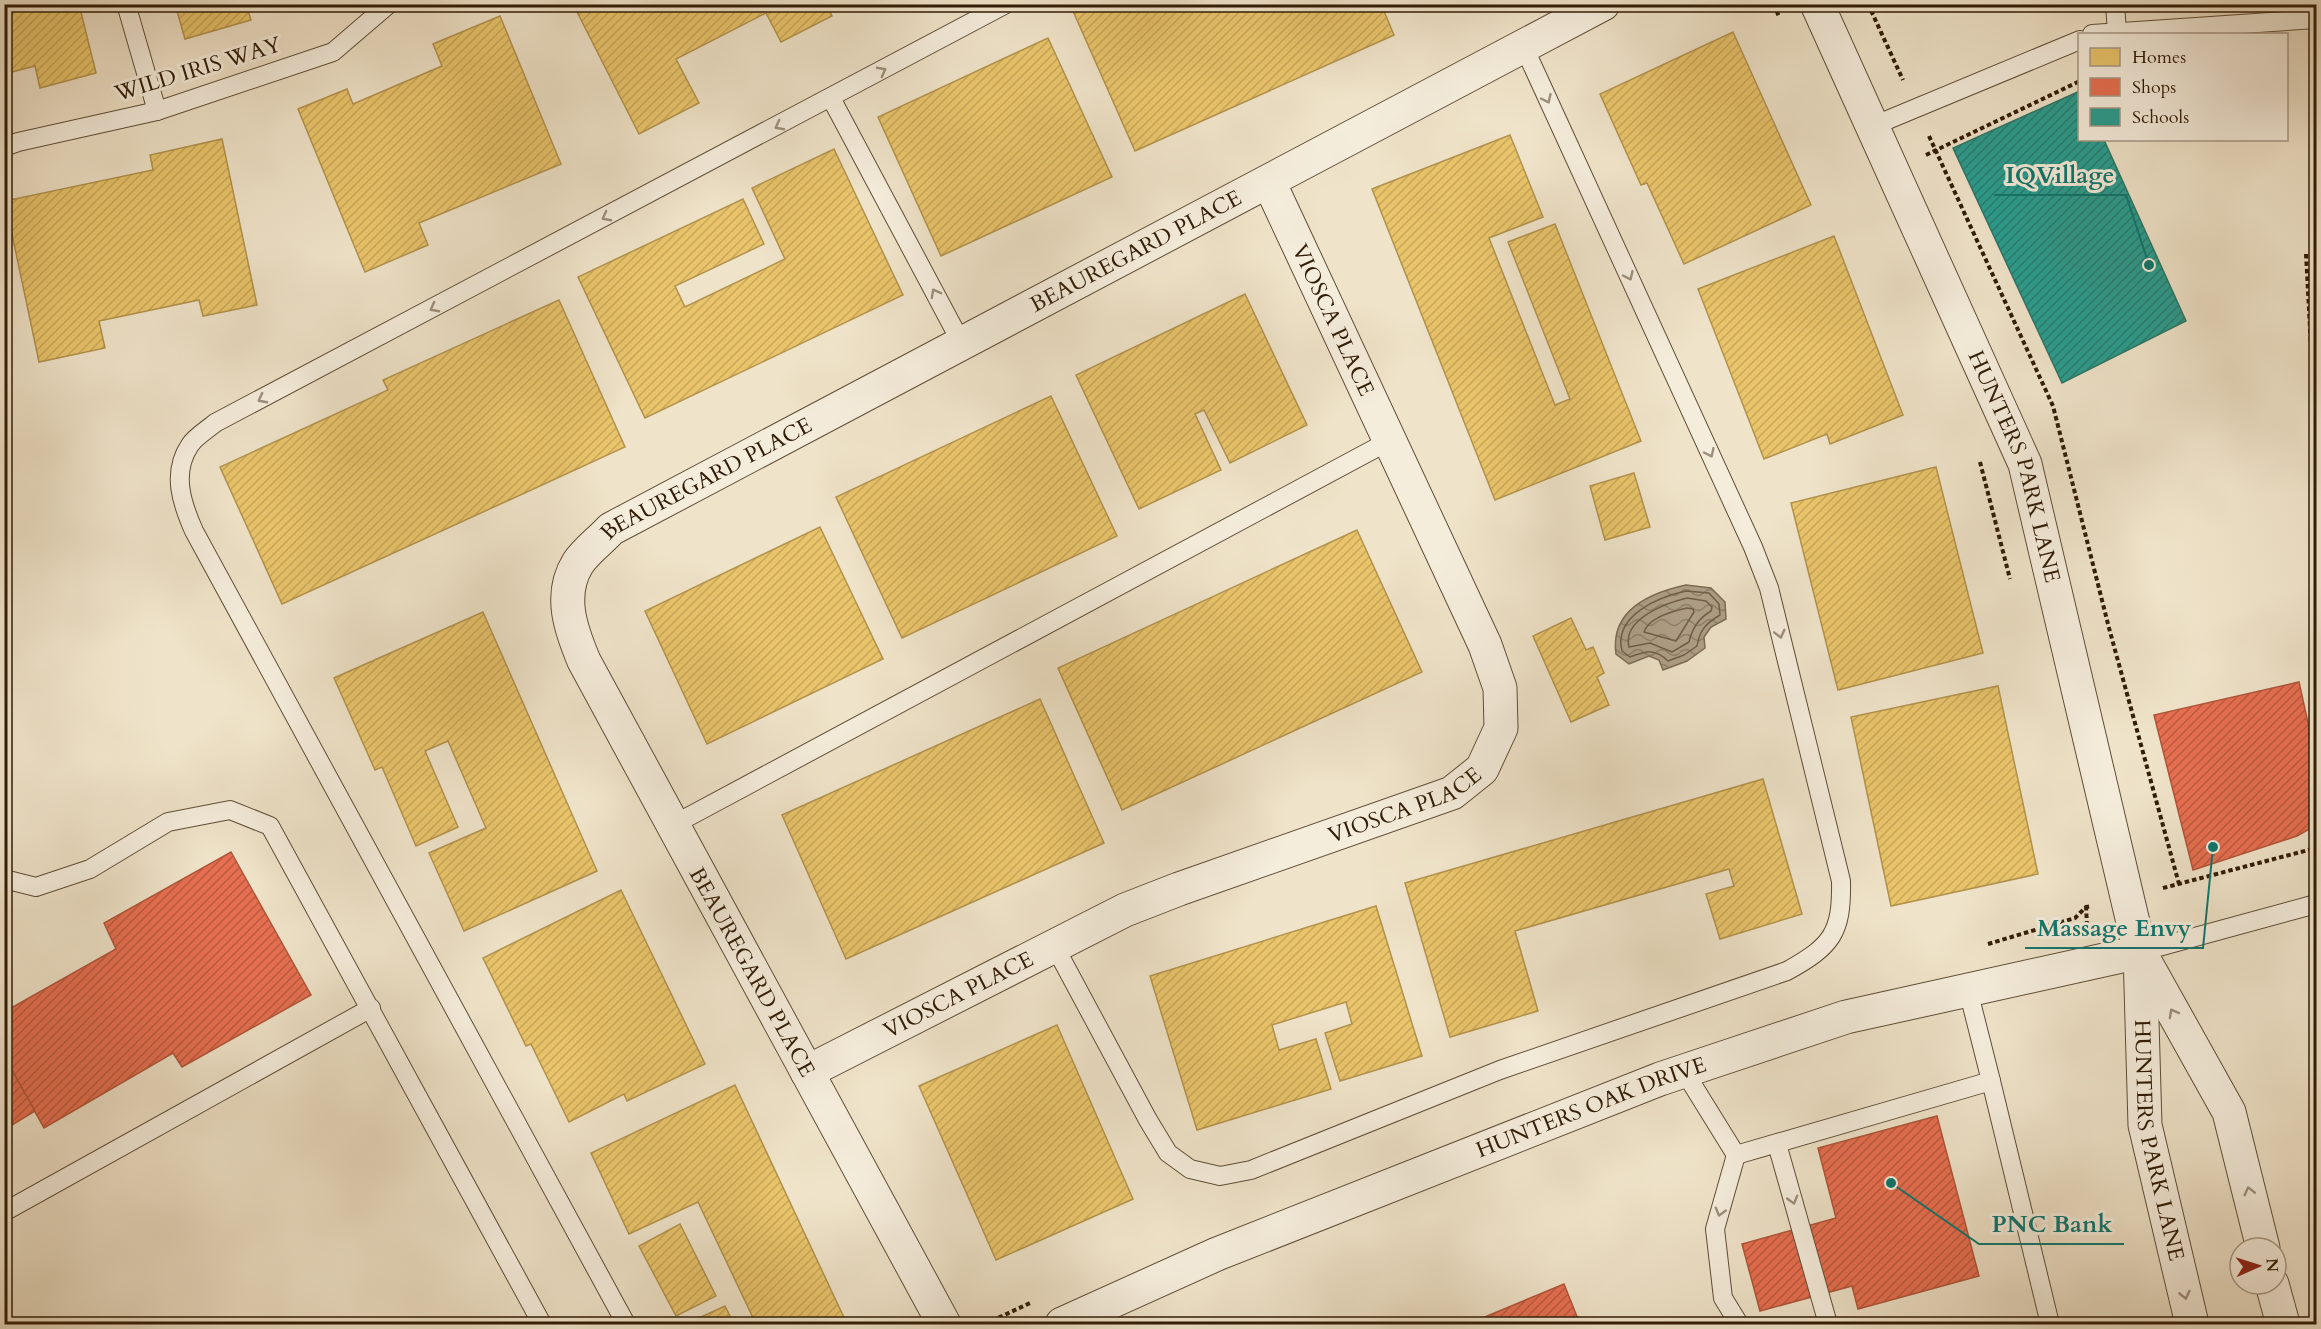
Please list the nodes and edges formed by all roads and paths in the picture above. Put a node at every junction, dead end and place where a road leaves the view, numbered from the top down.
1 (126, 4) edge
2 (389, 4) edge
3 (1006, 4) edge
4 (1603, 4) edge
5 (1774, 4) edge
6 (1817, 4) edge
7 (2115, 4) edge
8 (2316, 19) edge
9 (1783, 26) dead end
10 (2117, 32) junction
11 (2104, 33) edge
12 (2078, 40) edge
13 (1523, 45) junction
14 (2078, 81) edge
15 (831, 98) junction
16 (157, 111) junction
17 (1873, 126) junction
18 (4, 147) edge
19 (1893, 170) junction
20 (1269, 182) junction
21 (2306, 254) dead end
22 (2307, 276) junction
23 (2316, 276) edge
24 (962, 344) junction
25 (2316, 439) edge
26 (1389, 441) junction
27 (1978, 453) dead end
28 (2013, 590) dead end
29 (673, 825) junction
30 (2316, 848) edge
31 (4, 879) edge
32 (2127, 897) junction
33 (2088, 898) dead end
34 (2316, 904) edge
35 (2086, 908) junction
36 (1055, 947) junction
37 (2140, 952) junction
38 (2088, 964) junction
39 (1968, 990) junction
40 (371, 1008) junction
41 (1683, 1071) junction
42 (807, 1072) junction
43 (1991, 1081) junction
44 (1777, 1144) junction
45 (1736, 1155) junction
46 (4, 1212) edge
47 (2260, 1236) edge
48 (2275, 1296) edge
49 (542, 1324) edge
50 (626, 1324) edge
51 (944, 1324) edge
52 (1062, 1324) edge
53 (1739, 1324) edge
54 (1828, 1324) edge
55 (2050, 1324) edge
56 (2192, 1324) edge
57 (2283, 1324) edge

1 - 16 lane
2 - 16 lane, WILD IRIS WAY
15 -> 3 lane
4 - 13 street, BEAUREGARD PLACE
5 - 9 path
6 - 17 street, HUNTERS PARK LANE
7 - 10 lane
8 - 10 lane
10 - 11 lane
12 - 17 lane
13 - 20 street, BEAUREGARD PLACE
13 -> 36 lane
14 - 19 path
24 -> 15 lane
15 -> 50 lane
16 - 18 lane, WILD IRIS WAY
17 - 19 street, HUNTERS PARK LANE
19 - 32 street, HUNTERS PARK LANE
20 - 24 street, BEAUREGARD PLACE
20 - 26 street, VIOSCA PLACE
21 - 22 path
22 - 23 path
22 - 25 path
24 - 29 street, BEAUREGARD PLACE
26 - 29 lane
26 - 36 street, VIOSCA PLACE
27 - 28 path
29 - 42 street, BEAUREGARD PLACE
30 - 32 path
31 - 40 lane
32 - 35 path
32 - 37 street, HUNTERS PARK LANE
33 - 35 path
34 - 37 lane
35 - 38 path
36 - 42 street, VIOSCA PLACE
37 - 38 street, HUNTERS OAK DRIVE
47 -> 37 street, HUNTERS PARK LANE
37 -> 56 street, HUNTERS PARK LANE
38 - 39 street, HUNTERS OAK DRIVE
39 - 41 street, HUNTERS OAK DRIVE
39 - 43 lane
40 - 46 lane
40 - 49 lane
41 - 45 lane
41 - 52 street, HUNTERS OAK DRIVE
42 - 51 street, BEAUREGARD PLACE
43 - 44 lane
43 - 55 lane
44 - 45 lane
44 -> 54 lane
45 -> 53 lane
48 - 57 street

